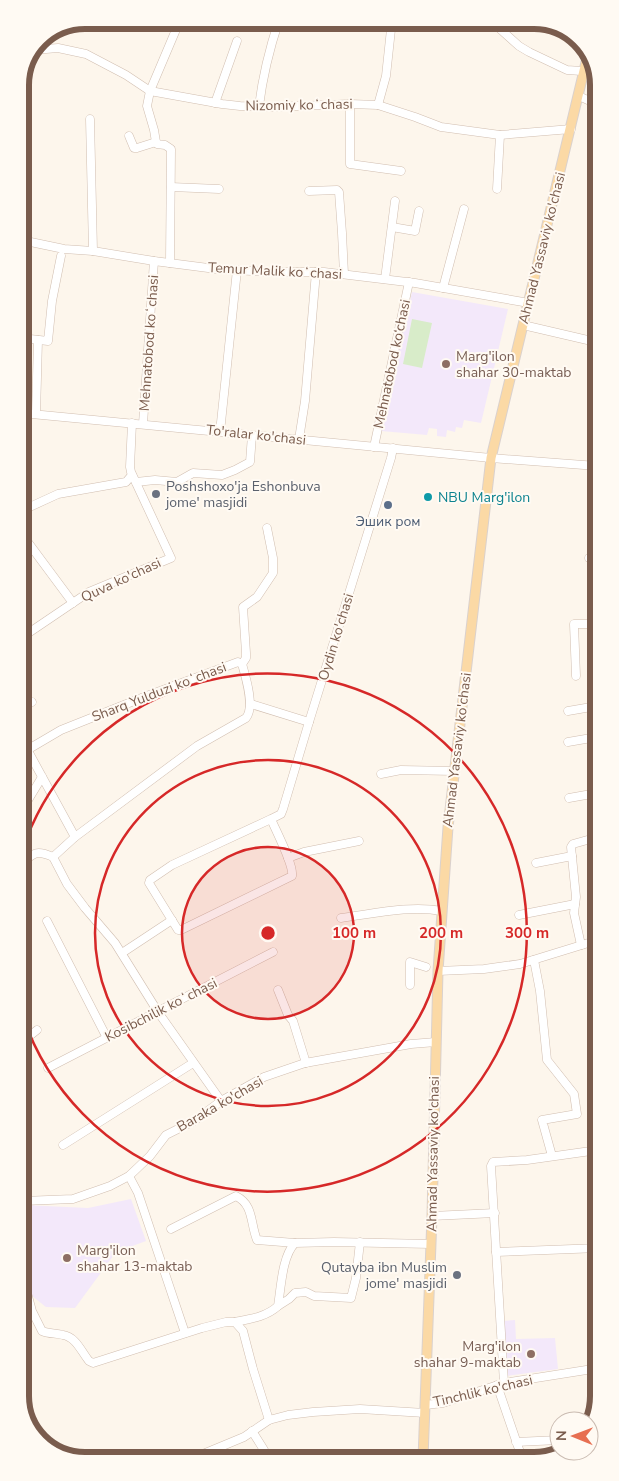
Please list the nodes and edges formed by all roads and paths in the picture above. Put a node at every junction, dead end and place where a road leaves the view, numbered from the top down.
1 (176, 29) edge
2 (276, 29) edge
3 (391, 29) edge
4 (500, 29) edge
5 (237, 41) dead end
6 (42, 49) edge
7 (586, 64) edge
8 (584, 72) junction
9 (588, 72) edge
10 (150, 91) junction
11 (579, 96) junction
12 (590, 101) edge
13 (215, 103) junction
14 (350, 104) junction
15 (378, 105) junction
16 (259, 106) junction
17 (90, 119) dead end
18 (571, 129) junction
19 (500, 135) junction
20 (129, 136) dead end
21 (156, 142) junction
22 (401, 171) dead end
23 (171, 187) junction
24 (497, 188) dead end
25 (219, 189) dead end
26 (309, 191) dead end
27 (395, 201) dead end
28 (464, 209) dead end
29 (420, 211) dead end
30 (392, 227) junction
31 (29, 242) edge
32 (93, 251) junction
33 (61, 256) dead end
34 (154, 261) junction
35 (170, 263) junction
36 (237, 270) junction
37 (316, 272) junction
38 (344, 274) junction
39 (386, 279) junction
40 (409, 282) junction
41 (443, 288) junction
42 (528, 303) junction
43 (523, 325) junction
44 (29, 339) edge
45 (38, 340) junction
46 (590, 341) edge
47 (29, 414) edge
48 (36, 414) junction
49 (132, 423) junction
50 (143, 424) junction
51 (220, 432) junction
52 (252, 435) junction
53 (299, 439) junction
54 (374, 447) junction
55 (393, 448) junction
56 (491, 458) junction
57 (590, 465) edge
58 (134, 478) junction
59 (29, 507) edge
60 (266, 528) dead end
61 (29, 544) edge
62 (73, 603) junction
63 (590, 624) edge
64 (29, 633) edge
65 (242, 664) junction
66 (576, 676) dead end
67 (32, 702) dead end
68 (29, 704) edge
69 (250, 704) junction
70 (590, 707) edge
71 (568, 711) dead end
72 (309, 722) junction
73 (590, 738) edge
74 (568, 742) dead end
75 (29, 749) edge
76 (29, 754) edge
77 (454, 771) junction
78 (380, 774) dead end
79 (42, 777) junction
80 (590, 794) edge
81 (29, 798) edge
82 (568, 798) dead end
83 (271, 819) junction
84 (76, 836) junction
85 (359, 840) dead end
86 (590, 840) edge
87 (572, 856) junction
88 (29, 857) edge
89 (53, 857) junction
90 (288, 858) junction
91 (536, 863) dead end
92 (575, 904) junction
93 (442, 910) junction
94 (519, 915) dead end
95 (341, 918) dead end
96 (172, 920) junction
97 (47, 921) dead end
98 (590, 942) edge
99 (581, 944) junction
100 (273, 952) dead end
101 (122, 953) junction
102 (534, 960) junction
103 (426, 967) dead end
104 (438, 970) junction
105 (410, 985) dead end
106 (278, 990) dead end
107 (158, 1012) junction
108 (36, 1030) dead end
109 (29, 1036) edge
110 (107, 1038) junction
111 (436, 1042) junction
112 (193, 1063) junction
113 (306, 1064) junction
114 (48, 1068) dead end
115 (221, 1101) junction
116 (63, 1145) dead end
117 (590, 1151) edge
118 (552, 1156) junction
119 (129, 1176) junction
120 (29, 1201) edge
121 (494, 1213) junction
122 (432, 1216) junction
123 (171, 1228) dead end
124 (360, 1242) junction
125 (295, 1243) junction
126 (432, 1244) junction
127 (590, 1248) edge
128 (496, 1252) junction
129 (29, 1300) edge
130 (278, 1306) junction
131 (29, 1311) edge
132 (32, 1311) junction
133 (235, 1322) junction
134 (185, 1333) junction
135 (590, 1369) edge
136 (500, 1384) junction
137 (425, 1409) junction
138 (269, 1420) junction
139 (252, 1431) junction
140 (549, 1440) edge
141 (516, 1442) junction
142 (208, 1452) edge
143 (265, 1452) edge
144 (423, 1452) edge
145 (520, 1452) edge

1 - 10 street
2 - 16 street
3 - 15 street
4 - 8 street
5 - 13 street
6 - 10 street, Nizomiy koʻchasi
7 - 8 main road, Ahmad Yassaviy ko'chasi
8 - 9 street
8 - 11 main road, Ahmad Yassaviy ko'chasi
10 - 13 street, Nizomiy koʻchasi
10 - 21 street
11 - 12 street
11 - 18 main road, Ahmad Yassaviy ko'chasi
13 - 16 street, Nizomiy koʻchasi
14 - 15 street, Nizomiy koʻchasi
14 - 16 street, Nizomiy koʻchasi
14 - 22 street
15 - 19 street, Nizomiy koʻchasi
17 - 32 street
18 - 19 street, Nizomiy koʻchasi
18 - 42 main road, Ahmad Yassaviy ko'chasi
19 - 24 street
20 - 21 street
21 - 23 street
23 - 25 street
23 - 35 street
26 - 38 street
27 - 30 street
28 - 41 street
29 - 30 street
30 - 39 street
31 - 32 street, Temur Malik koʻchasi
32 - 34 street, Temur Malik koʻchasi
33 - 45 street
34 - 35 street, Temur Malik koʻchasi
34 - 50 street, Mehnatobod koʻchasi
35 - 36 street, Temur Malik koʻchasi
36 - 37 street, Temur Malik koʻchasi
36 - 51 street
37 - 38 street, Temur Malik koʻchasi
37 - 53 street
38 - 39 street, Temur Malik koʻchasi
39 - 40 street, Temur Malik koʻchasi
40 - 41 street, Temur Malik koʻchasi
40 - 54 street, Mehnatobod ko‘chasi
41 - 42 street, Temur Malik koʻchasi
42 - 43 main road, Ahmad Yassaviy ko'chasi
43 - 46 street
43 - 56 main road, Ahmad Yassaviy ko'chasi
44 - 45 street
45 - 48 street
47 - 48 street, To'ralar ko'chasi
48 - 49 street, To'ralar ko'chasi
49 - 50 street, To'ralar ko'chasi
49 - 58 street
50 - 51 street, To'ralar ko'chasi
51 - 52 street, To'ralar ko'chasi
52 - 53 street, To'ralar ko'chasi
52 - 58 street
53 - 54 street, To'ralar ko'chasi
54 - 55 street, To'ralar ko'chasi
55 - 56 street, To'ralar ko'chasi
55 - 72 street, Oydin ko'chasi
56 - 57 street, To'ralar ko'chasi
56 - 77 main road, Ahmad Yassaviy ko'chasi
58 - 59 street
58 - 62 street, Quva ko'chasi
60 - 65 street
61 - 62 street
62 - 64 street, Quva ko'chasi
63 - 66 street
65 - 69 street, Sharq Yulduzi koʻchasi
65 - 75 street, Sharq Yulduzi koʻchasi
67 - 68 street
69 - 72 street
69 - 84 street
70 - 71 street
72 - 83 street, Oydin ko'chasi
73 - 74 street
76 - 79 street
77 - 78 street
77 - 93 main road, Ahmad Yassaviy ko'chasi
79 - 81 street
79 - 84 street
80 - 82 street
83 - 90 street
83 - 96 street, Oydin ko'chasi
84 - 89 street
85 - 90 street
86 - 87 street
87 - 91 street
87 - 92 street
88 - 89 street
89 - 101 street
90 - 96 street
92 - 94 street
92 - 99 street
93 - 95 street
93 - 104 main road, Ahmad Yassaviy ko'chasi
96 - 101 street
97 - 110 street
98 - 99 street
99 - 102 street
100 - 107 street, Kosibchilik koʻchasi
101 - 107 street
102 - 104 street
102 - 118 street
103 - 105 street
104 - 111 main road, Ahmad Yassaviy ko'chasi
106 - 113 street
107 - 110 street, Kosibchilik koʻchasi
107 - 112 street
108 - 109 street
110 - 114 street, Kosibchilik koʻchasi
111 - 113 street, Baraka ko'chasi
111 - 122 main road, Ahmad Yassaviy ko'chasi
112 - 115 street
112 - 116 street
113 - 115 street, Baraka ko'chasi
115 - 119 street, Baraka ko'chasi
117 - 118 street
118 - 121 street
119 - 120 street, Baraka ko'chasi
119 - 134 street
121 - 122 street
121 - 128 street
122 - 126 main road, Ahmad Yassaviy ko'chasi
123 - 125 street
124 - 125 street
124 - 126 street
124 - 130 street
125 - 130 street
126 - 137 main road, Ahmad Yassaviy ko'chasi
127 - 128 street
128 - 136 street
129 - 132 street
130 - 133 street
131 - 132 street
132 - 134 street
133 - 134 street
133 - 138 street
135 - 136 street, Tinchlik ko'chasi
136 - 137 street, Tinchlik ko'chasi
136 - 141 street
137 - 138 street, Tinchlik ko'chasi
137 - 144 main road, Ahmad Yassaviy ko'chasi
138 - 139 street, Tinchlik ko'chasi
139 - 142 street, Tinchlik ko'chasi
139 - 143 street
140 - 141 street
141 - 145 street

